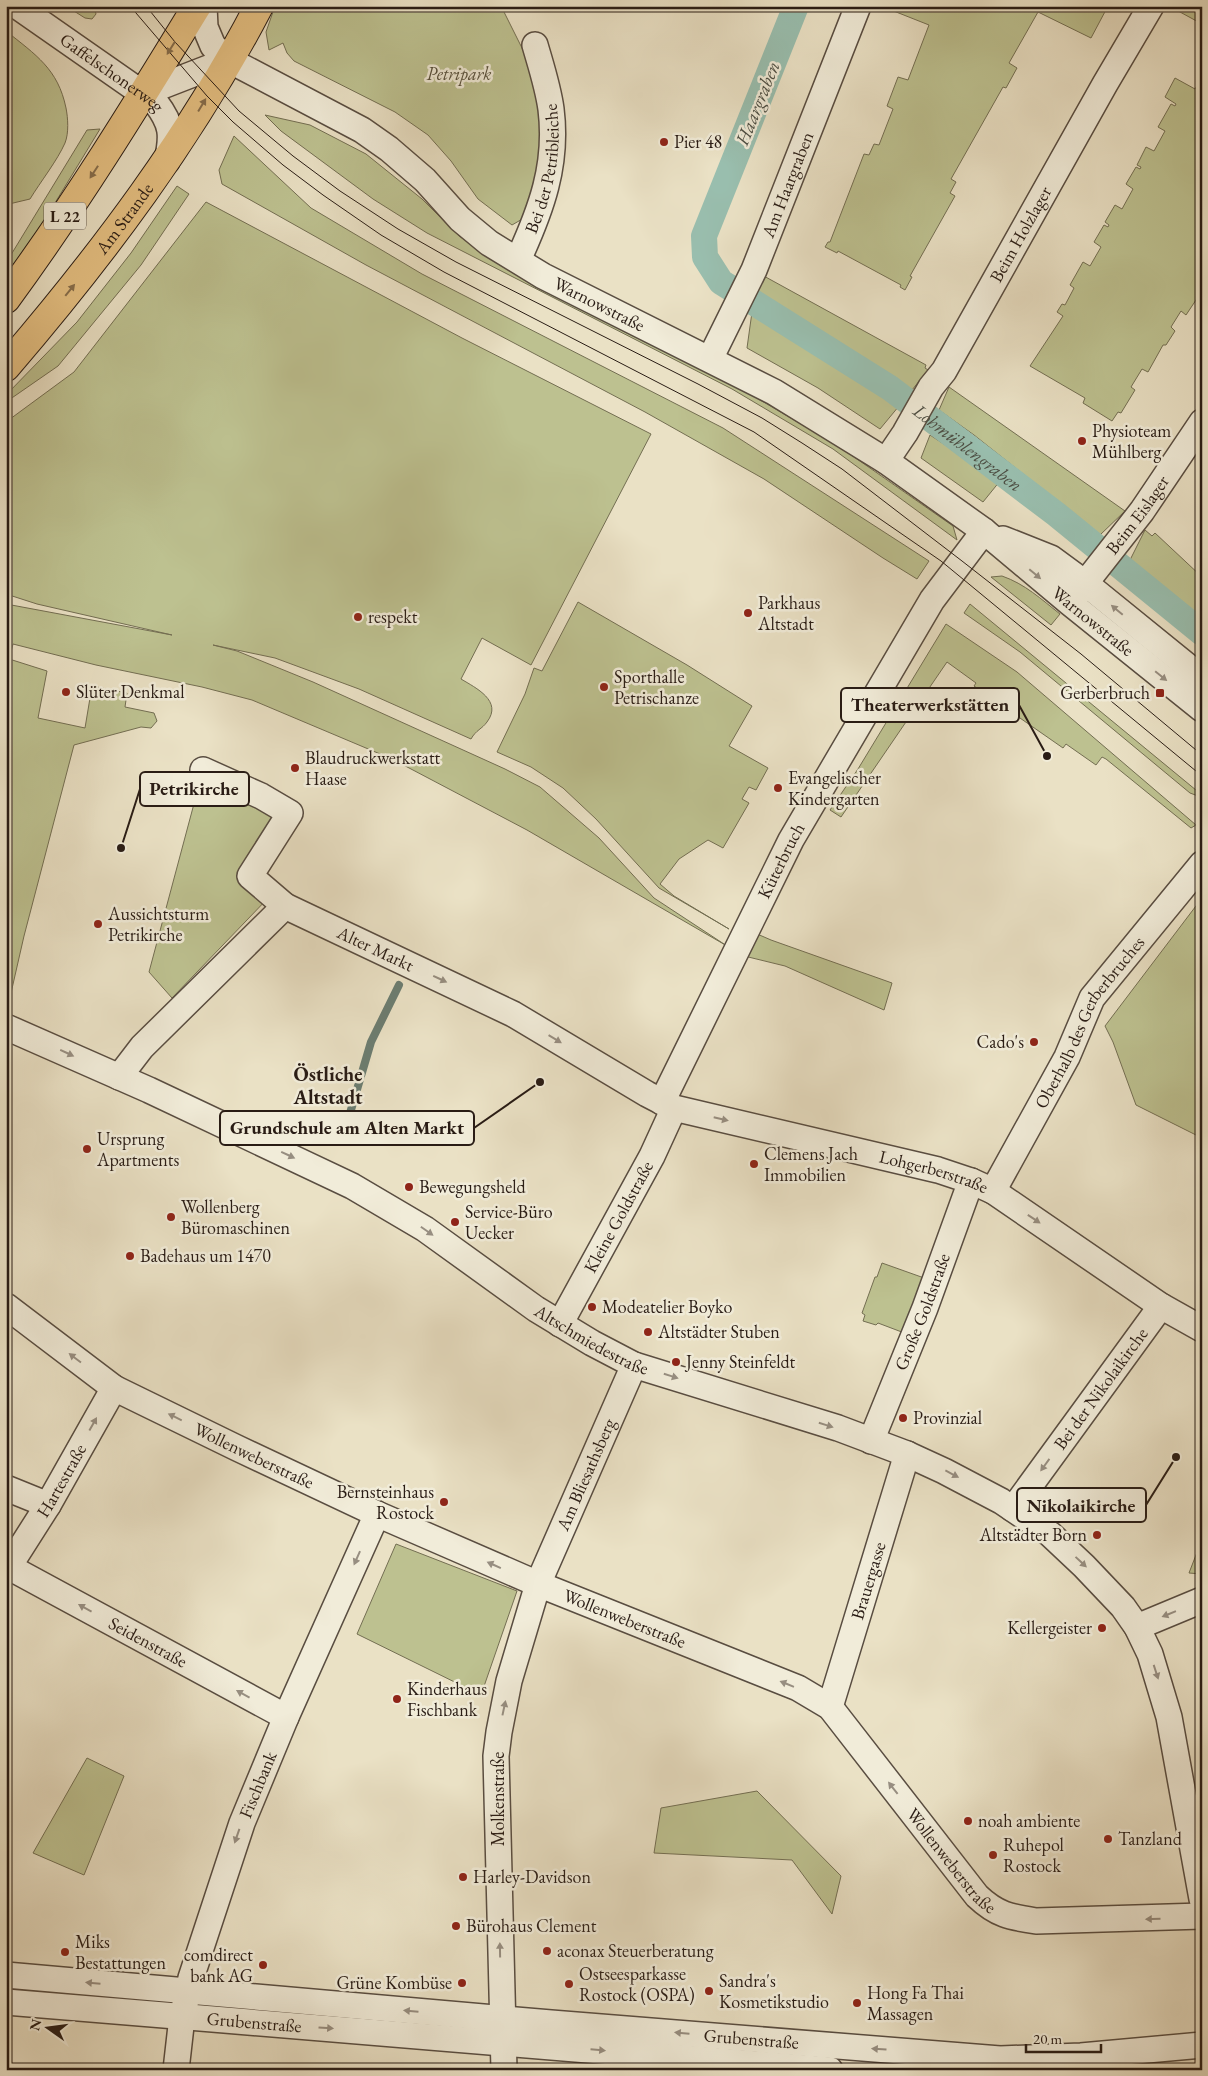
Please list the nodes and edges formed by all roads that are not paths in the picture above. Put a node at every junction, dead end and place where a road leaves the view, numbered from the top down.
1 (17, 6) edge
2 (197, 6) edge
3 (204, 6) edge
4 (259, 6) edge
5 (858, 6) edge
6 (1152, 6) edge
7 (535, 45) dead end
8 (229, 60) junction
9 (144, 93) junction
10 (167, 161) junction
11 (518, 260) junction
12 (6, 299) edge
13 (710, 358) junction
14 (6, 367) edge
15 (1202, 422) edge
16 (886, 461) junction
17 (984, 532) junction
18 (1092, 575) junction
19 (1070, 603) junction
20 (1202, 678) edge
21 (1202, 709) edge
22 (203, 770) dead end
23 (1202, 864) edge
24 (285, 906) junction
25 (6, 1027) edge
26 (119, 1077) junction
27 (668, 1105) junction
28 (971, 1181) junction
29 (993, 1192) junction
30 (6, 1306) edge
31 (1161, 1306) junction
32 (560, 1324) junction
33 (1202, 1329) edge
34 (634, 1365) junction
35 (114, 1388) junction
36 (871, 1441) junction
37 (907, 1454) junction
38 (6, 1488) edge
39 (48, 1505) junction
40 (1013, 1508) junction
41 (377, 1514) junction
42 (8, 1569) edge
43 (538, 1584) junction
44 (1202, 1600) edge
45 (1137, 1627) junction
46 (830, 1707) junction
47 (286, 1717) junction
48 (1197, 1839) edge
49 (1202, 1900) edge
50 (1202, 1916) edge
51 (6, 1976) edge
52 (188, 1991) junction
53 (6, 2002) edge
54 (182, 2017) junction
55 (502, 2030) junction
56 (1202, 2045) edge
57 (1000, 2058) junction
58 (176, 2070) edge
59 (504, 2070) edge
60 (830, 2070) edge
61 (965, 2070) edge

1 - 9 street, Gaffelschonerweg
2 -> 9 main road, L 22
3 - 8 street, Warnowstraße
4 - 8 main road, L 22
5 - 13 street, Am Haargraben
6 - 16 street, Beim Holzlager
7 - 11 street, Bei der Petribleiche
8 - 9 street
10 -> 8 main road, Am Strande / L 22
8 - 11 street, Warnowstraße
9 - 10 street, Gaffelschonerweg
9 -> 12 main road, L 22
14 -> 10 main road, Am Strande / L 22
11 - 13 street, Warnowstraße
13 - 16 street, Warnowstraße
15 - 18 street, Beim Eislager
16 - 17 street, Warnowstraße
17 - 18 street, Warnowstraße
17 -> 19 street, Warnowstraße
17 - 27 street, Küterbruch
18 - 19 street, Beim Eislager
20 -> 18 street, Warnowstraße
19 -> 21 street, Warnowstraße
22 - 24 street, Alter Markt
23 - 29 street, Oberhalb des Gerberbruches
24 - 26 street
24 -> 27 street, Alter Markt
25 -> 26 street
26 -> 32 street, Altschmiedestraße
27 -> 28 street, Lohgerberstraße
27 - 32 street, Kleine Goldstraße
28 - 29 street, Lohgerberstraße
28 - 36 street, Große Goldstraße
29 -> 31 street, Lohgerberstraße
35 -> 30 street, Wollenweberstraße
31 - 33 street
31 -> 40 street, Bei der Nikolaikirche
32 - 34 street, Altschmiedestraße
34 -> 36 street, Altschmiedestraße
34 - 43 street, Am Bliesathsberg
39 -> 35 street, Hartestraße
41 -> 35 street, Wollenweberstraße
36 - 37 street, Altschmiedestraße
37 -> 40 street, Altschmiedestraße
37 - 46 street, Brauergasse
38 - 39 street
39 - 42 street, Hartestraße
40 -> 45 street, Altschmiedestraße
43 -> 41 street, Wollenweberstraße
41 -> 47 street, Fischbank
47 -> 42 street, Seidenstraße
46 -> 43 street, Wollenweberstraße
55 -> 43 street, Molkenstraße
44 -> 45 street
45 -> 48 street, Altschmiedestraße
50 -> 46 street, Wollenweberstraße
47 -> 52 street, Fischbank
48 - 49 street, Altschmiedestraße
52 -> 51 street, Grubenstraße
52 - 54 street, Fischbank
55 -> 52 street, Grubenstraße
53 - 54 street, Grubenstraße
54 -> 55 street, Grubenstraße
54 - 58 street, Fischbank
57 -> 55 street, Grubenstraße
55 - 59 street, Molkenstraße
55 -> 60 street, Grubenstraße
56 - 57 street, Grubenstraße
57 - 61 street, Grubenstraße

